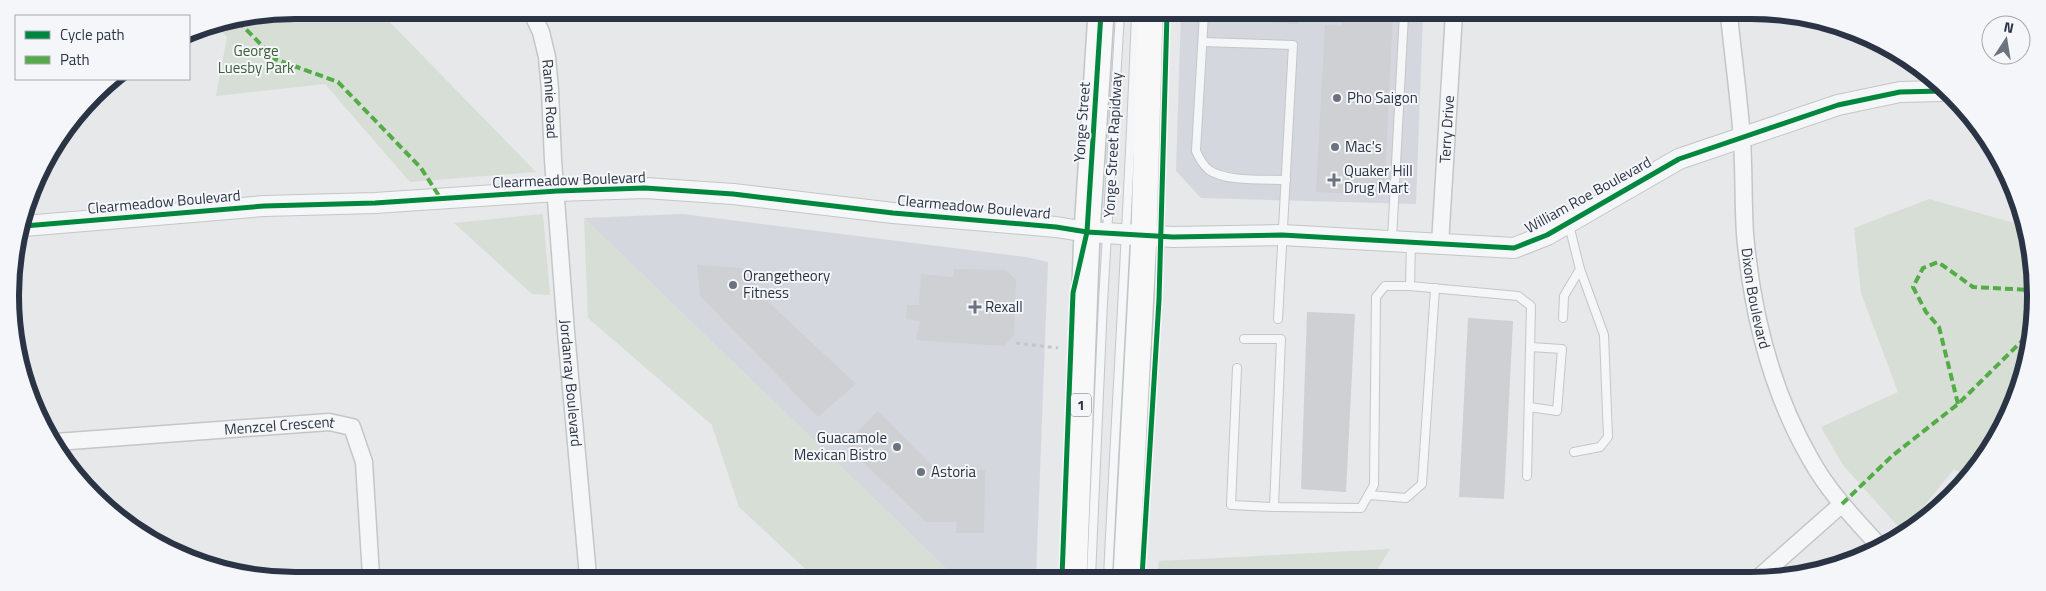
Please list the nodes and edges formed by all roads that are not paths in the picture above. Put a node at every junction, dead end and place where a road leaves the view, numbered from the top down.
1 (535, 19) edge
2 (1101, 19) edge
3 (1120, 19) edge
4 (1136, 19) edge
5 (1149, 19) edge
6 (1204, 19) edge
7 (1404, 19) edge
8 (1454, 19) edge
9 (1729, 19) edge
10 (1203, 42) junction
11 (1937, 91) edge
12 (1742, 138) junction
13 (1286, 180) junction
14 (557, 191) junction
15 (1568, 223) junction
16 (28, 226) edge
17 (1116, 233) junction
18 (1282, 235) junction
19 (1401, 242) junction
20 (1440, 244) junction
21 (1580, 269) junction
22 (1410, 286) junction
23 (1435, 288) junction
24 (1563, 318) dead end
25 (1278, 319) dead end
26 (1244, 340) dead end
27 (1530, 347) junction
28 (1237, 368) dead end
29 (1529, 407) junction
30 (61, 442) edge
31 (1574, 452) dead end
32 (1527, 476) dead end
33 (1368, 495) junction
34 (1842, 504) junction
35 (1274, 508) junction
36 (1876, 542) edge
37 (371, 572) edge
38 (588, 572) edge
39 (1075, 572) edge
40 (1091, 572) edge
41 (1108, 572) edge
42 (1126, 572) edge
43 (1764, 572) edge

1 - 14 street, Rannie Road
2 - 17 main road, Yonge Street / 1
3 - 17 lane, Yonge Street Rapidway
4 - 17 lane, Yonge Street Rapidway
5 - 17 main road, Yonge Street / 1
6 - 10 lane
7 - 19 lane
8 - 20 street, Terry Drive
9 - 12 street, Dixon Boulevard
10 - 13 lane
10 - 13 lane
11 - 12 street, William Roe Boulevard
12 - 15 street, William Roe Boulevard
12 - 34 street, Dixon Boulevard
13 - 18 lane
14 - 16 street, Clearmeadow Boulevard
14 - 17 street, Clearmeadow Boulevard
14 - 38 street, Jordanray Boulevard
15 - 20 street, William Roe Boulevard
15 - 21 lane
17 - 18 street, William Roe Boulevard
17 - 39 main road, Yonge Street / 1
17 - 40 lane, Yonge Street Rapidway
17 - 41 lane, Yonge Street Rapidway
17 - 42 main road, Yonge Street / 1
18 - 19 street, William Roe Boulevard
18 - 25 lane
19 - 20 street, William Roe Boulevard
19 - 22 lane
21 - 24 lane
21 - 31 lane
22 - 23 lane
22 - 33 lane
23 - 27 lane
23 - 33 lane
26 - 35 lane
27 - 29 lane
27 - 29 lane
28 - 35 lane
29 - 32 lane
30 - 37 street, Menzcel Crescent
33 - 35 lane
34 - 36 street, Dixon Boulevard
34 - 43 street

